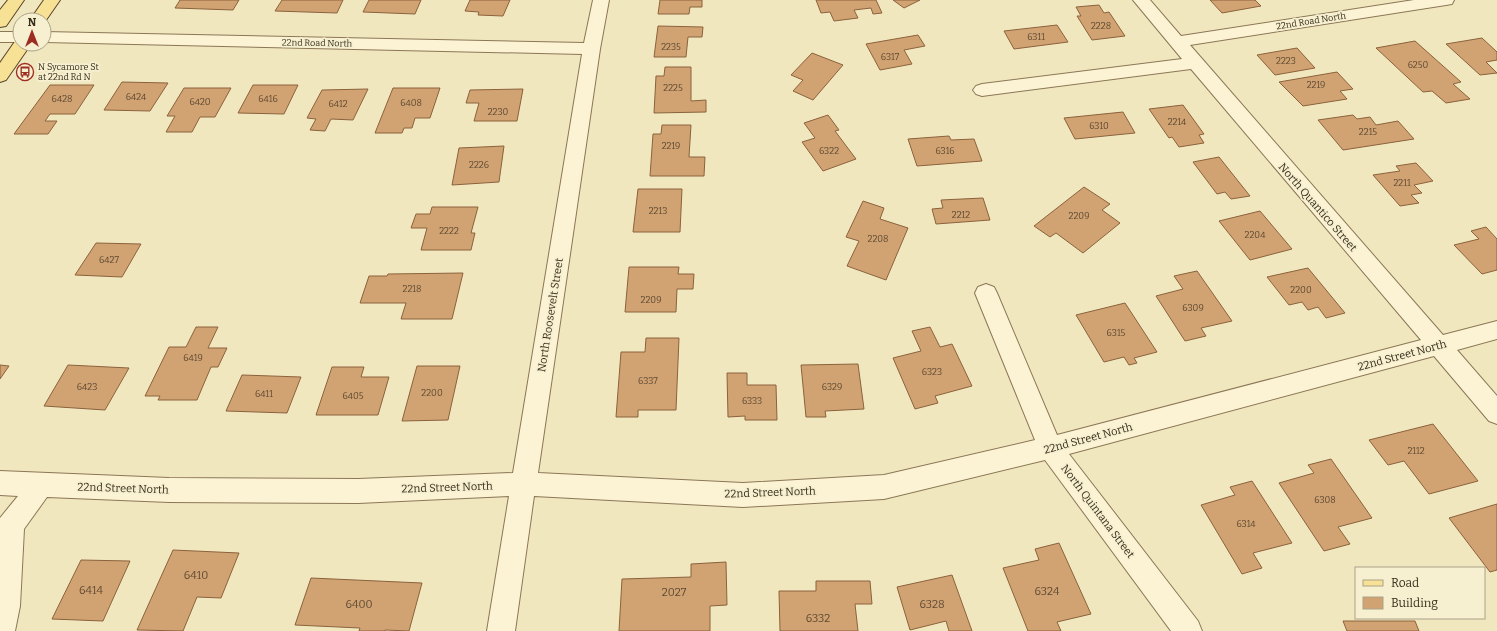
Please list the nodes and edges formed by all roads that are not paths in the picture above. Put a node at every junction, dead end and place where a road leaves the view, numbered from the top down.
1 (16, 0) edge
2 (52, 0) edge
3 (601, 0) edge
4 (1141, 0) edge
5 (1446, 0) edge
6 (44, 12) edge
7 (0, 22) edge
8 (0, 37) edge
9 (12, 37) edge
10 (52, 37) edge
11 (1176, 42) junction
12 (591, 48) junction
13 (16, 52) edge
14 (1194, 63) junction
15 (0, 76) edge
16 (982, 90) dead end
17 (986, 292) dead end
18 (1497, 330) edge
19 (1438, 346) junction
20 (1497, 413) edge
21 (1050, 448) junction
22 (0, 483) edge
23 (524, 484) junction
24 (41, 485) junction
25 (6, 532) edge
26 (1, 631) edge
27 (501, 631) edge
28 (1188, 631) edge

1 - 7 main road
2 - 6 main road
3 - 12 street, North Roosevelt Street
4 - 11 street, North Quantico Street
5 - 11 street, 22nd Road North
8 - 9 street
10 - 12 street, 22nd Road North
11 - 14 street, North Quantico Street
12 - 23 street, North Roosevelt Street
13 - 15 main road
14 - 16 street
14 - 19 street, North Quantico Street
17 - 21 street, North Quintana Street
18 - 19 street, 22nd Street North
19 - 20 street, North Quantico Street
19 - 21 street, 22nd Street North
21 - 23 street, 22nd Street North
21 - 28 street, North Quintana Street
22 - 24 street, 22nd Street North
23 - 24 street, 22nd Street North
23 - 27 street, North Roosevelt Street
24 - 25 street
25 - 26 street

